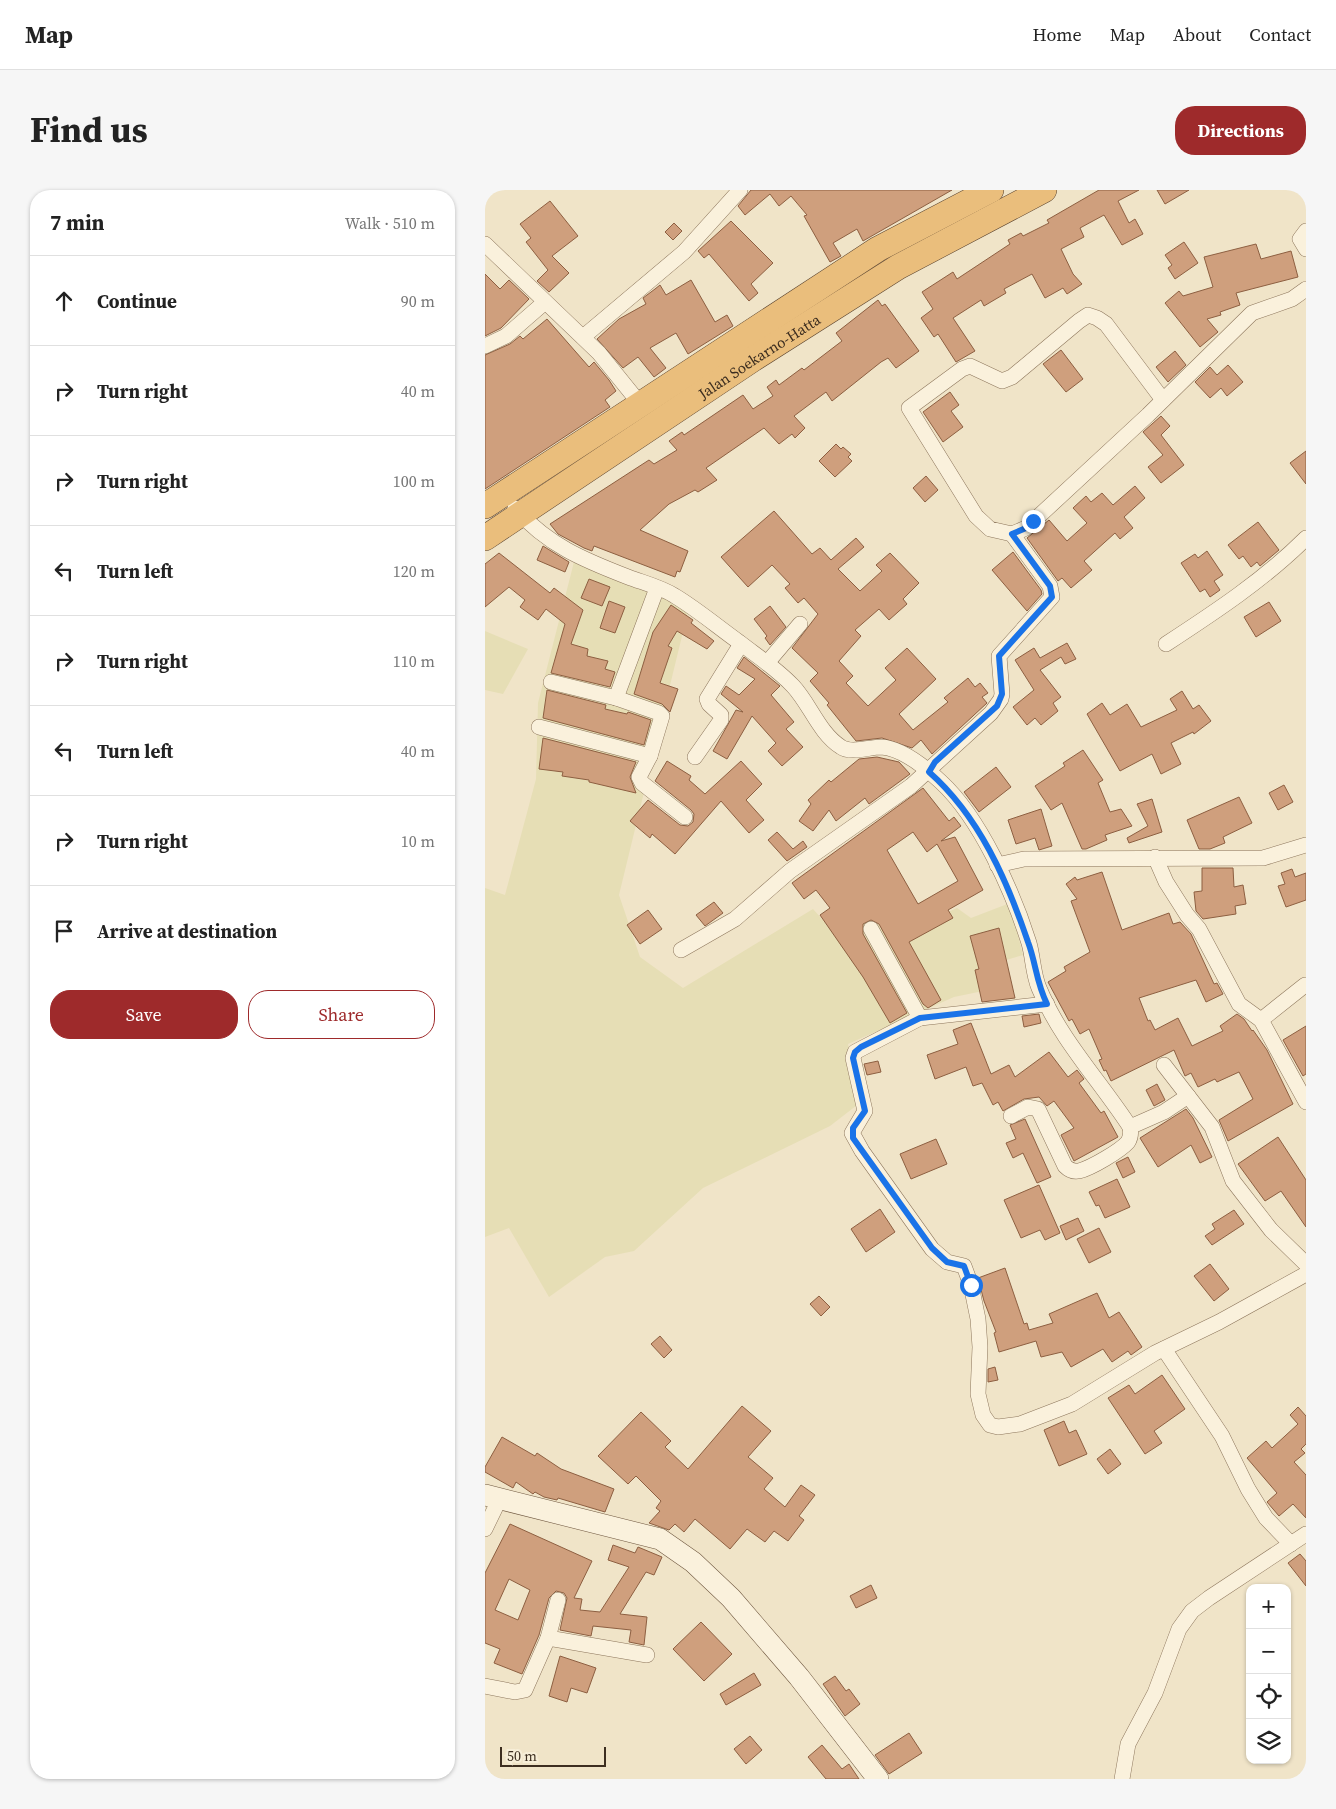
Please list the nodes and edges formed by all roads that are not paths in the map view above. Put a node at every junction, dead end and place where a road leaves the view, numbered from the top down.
1 (740, 190) edge
2 (991, 190) edge
3 (1043, 190) edge
4 (1306, 231) edge
5 (485, 244) edge
6 (1306, 249) edge
7 (1306, 289) edge
8 (545, 302) junction
9 (583, 337) junction
10 (485, 346) edge
11 (1163, 400) junction
12 (641, 405) junction
13 (494, 500) edge
14 (520, 514) junction
15 (1012, 534) junction
16 (485, 538) edge
17 (1306, 538) edge
18 (657, 588) junction
19 (799, 624) dead end
20 (741, 644) junction
21 (1167, 644) dead end
22 (767, 663) junction
23 (551, 682) dead end
24 (616, 698) junction
25 (539, 727) dead end
26 (651, 756) junction
27 (695, 758) dead end
28 (929, 772) junction
29 (685, 817) dead end
30 (1306, 845) edge
31 (1155, 857) junction
32 (997, 865) junction
33 (871, 929) dead end
34 (681, 950) dead end
35 (1305, 985) dead end
36 (1047, 1004) junction
37 (920, 1018) junction
38 (1261, 1020) junction
39 (1164, 1065) dead end
40 (1188, 1096) junction
41 (1306, 1102) edge
42 (1011, 1116) dead end
43 (1130, 1126) junction
44 (1306, 1264) edge
45 (1306, 1274) edge
46 (1164, 1349) junction
47 (492, 1497) edge
48 (485, 1529) edge
49 (1305, 1536) edge
50 (1291, 1544) junction
51 (558, 1600) dead end
52 (548, 1638) junction
53 (647, 1655) dead end
54 (485, 1686) edge
55 (1124, 1778) edge
56 (878, 1779) edge

1 - 9 street
2 - 12 highway, Jalan Soekarno-Hatta
3 - 14 highway, Jalan Soekarno-Hatta
4 - 6 street
5 - 8 street
7 - 11 street
8 - 9 street
8 - 10 street
9 - 12 street
11 - 15 street
11 - 15 street
12 - 13 highway, Jalan Soekarno-Hatta
13 - 14 street
14 - 16 highway, Jalan Soekarno-Hatta
14 - 18 street
15 - 28 street
17 - 21 street
18 - 20 street
18 - 24 street
19 - 22 street
20 - 22 street
20 - 27 street
22 - 28 street
23 - 24 street
24 - 26 street
25 - 26 street
26 - 29 street
28 - 32 street
28 - 34 street
30 - 31 street
31 - 32 street
31 - 38 street
32 - 36 street
33 - 37 street
35 - 38 street
36 - 37 street
36 - 43 street
37 - 46 street
38 - 41 street
39 - 40 street
40 - 43 street
40 - 44 street
42 - 43 street
45 - 46 street
46 - 50 street
47 - 48 street
47 - 56 main road
49 - 50 street
50 - 55 street
51 - 52 street
52 - 53 street
52 - 54 street

